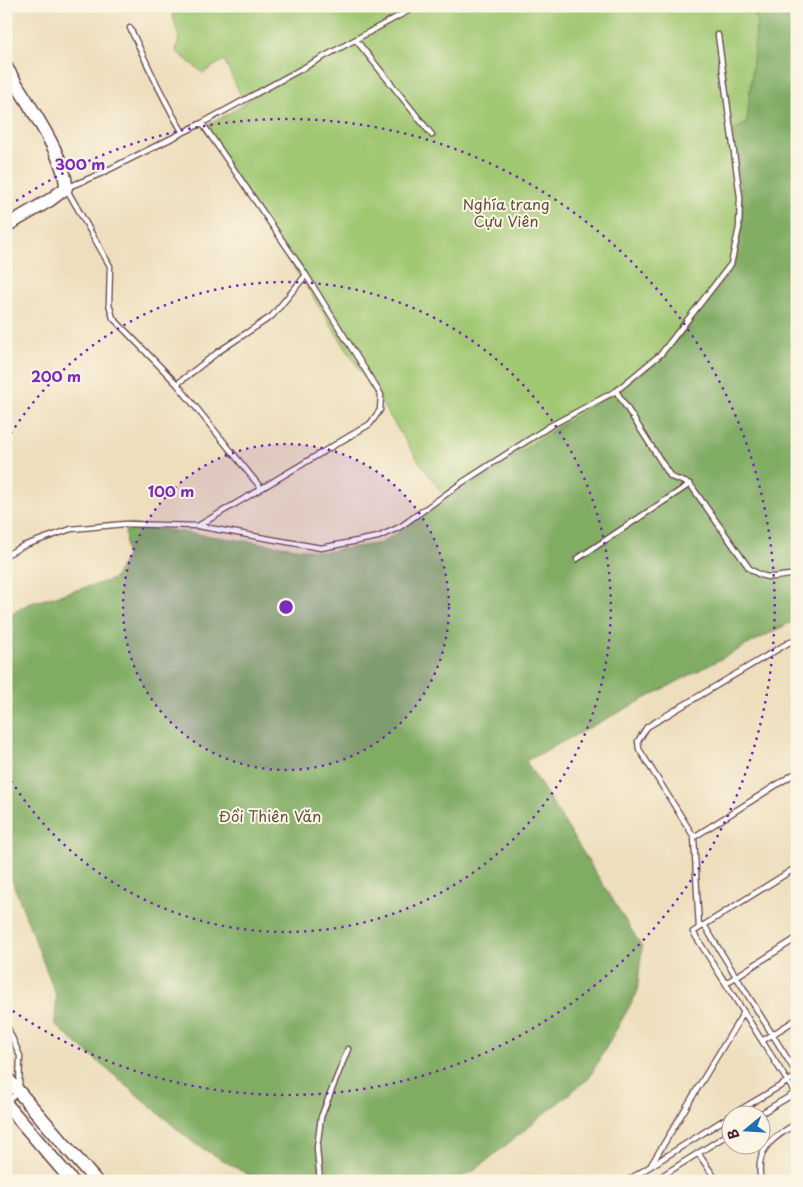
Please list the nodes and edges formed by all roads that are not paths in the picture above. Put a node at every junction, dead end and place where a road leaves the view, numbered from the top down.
1 (417, 6) edge
2 (130, 28) dead end
3 (718, 35) dead end
4 (356, 40) junction
5 (6, 67) edge
6 (202, 123) junction
7 (182, 132) junction
8 (432, 135) dead end
9 (66, 188) junction
10 (7, 224) edge
11 (306, 275) junction
12 (177, 384) junction
13 (616, 391) junction
14 (690, 484) junction
15 (261, 488) junction
16 (198, 526) junction
17 (6, 555) edge
18 (577, 559) dead end
19 (797, 574) edge
20 (797, 640) edge
21 (797, 772) edge
22 (694, 837) junction
23 (797, 867) edge
24 (704, 925) junction
25 (699, 928) junction
26 (797, 938) edge
27 (736, 977) junction
28 (726, 983) junction
29 (744, 1012) junction
30 (797, 1019) edge
31 (6, 1024) edge
32 (772, 1034) junction
33 (762, 1041) junction
34 (348, 1049) dead end
35 (797, 1075) edge
36 (6, 1077) edge
37 (787, 1081) junction
38 (19, 1092) junction
39 (796, 1093) edge
40 (6, 1104) edge
41 (750, 1104) edge
42 (770, 1108) edge
43 (720, 1122) edge
44 (797, 1123) edge
45 (720, 1139) edge
46 (698, 1153) junction
47 (651, 1165) junction
48 (72, 1181) edge
49 (96, 1181) edge
50 (320, 1181) edge
51 (627, 1181) edge
52 (654, 1181) edge
53 (717, 1181) edge
54 (761, 1181) edge

1 - 4 lane
2 - 7 lane
3 - 13 lane
4 - 6 lane
4 - 8 lane
5 - 9 main road
6 - 7 lane
6 - 11 lane
7 - 9 lane
9 - 10 main road
9 - 12 lane
11 - 12 lane
11 - 15 lane
12 - 15 lane
13 - 14 lane
13 - 16 lane
14 - 18 lane
14 - 19 lane
15 - 16 lane
16 - 17 lane
20 - 22 lane
21 - 22 lane
22 - 25 lane
23 - 24 lane
24 - 25 lane
24 - 27 lane
25 - 28 lane
26 - 27 lane
27 - 28 lane
27 - 32 lane
28 - 29 lane
29 - 33 lane
29 - 47 lane
30 - 32 lane
31 - 38 lane
32 - 33 lane
32 - 35 lane
33 - 37 lane
34 - 50 lane
35 - 37 lane
36 - 38 main road
37 - 39 lane
37 - 41 lane
38 - 40 lane
38 - 49 main road
39 - 42 lane
40 - 48 main road
43 - 47 lane
44 - 54 lane
45 - 46 lane
46 - 52 lane
46 - 53 lane
47 - 51 lane

